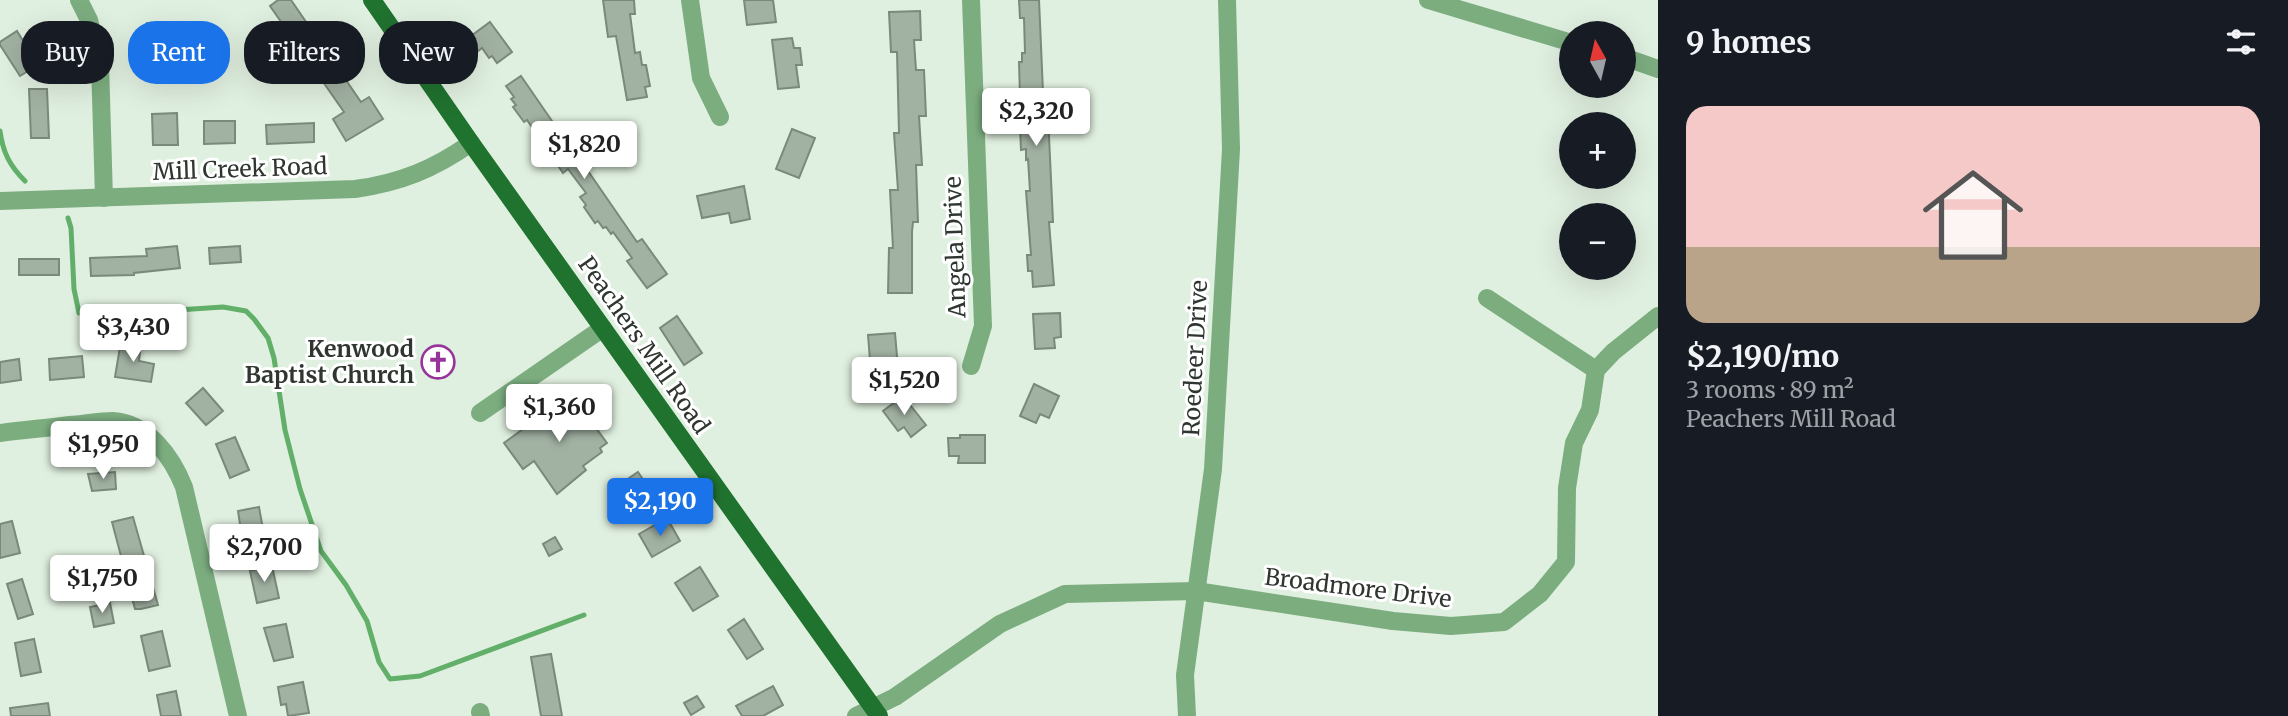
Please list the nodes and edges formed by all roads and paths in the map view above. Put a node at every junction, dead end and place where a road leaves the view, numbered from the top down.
1 (79, 0) edge
2 (372, 0) edge
3 (690, 0) edge
4 (971, 0) edge
5 (1227, 0) edge
6 (1429, 0) edge
7 (1559, 39) edge
8 (1636, 61) edge
9 (1658, 69) edge
10 (720, 117) dead end
11 (471, 143) junction
12 (104, 198) junction
13 (0, 201) edge
14 (1487, 298) dead end
15 (1658, 316) edge
16 (603, 328) junction
17 (971, 366) dead end
18 (1596, 370) junction
19 (480, 413) dead end
20 (0, 433) edge
21 (1196, 591) junction
22 (876, 711) edge
23 (238, 716) edge
24 (856, 716) edge
25 (1187, 716) edge

1 - 12 street
2 - 11 main road, Peachers Mill Road
3 - 10 street
4 - 17 street, Angela Drive
5 - 21 street, Roedeer Drive
6 - 7 street
8 - 9 street
11 - 12 street, Mill Creek Road
11 - 16 main road, Peachers Mill Road
12 - 13 street, Mill Creek Road
14 - 18 street
15 - 18 street
16 - 19 street
16 - 22 main road, Peachers Mill Road
18 - 21 street, Broadmore Drive
20 - 23 street
21 - 22 street, Broadmore Drive
21 - 25 street, Roedeer Drive
22 - 24 street, Broadmore Drive

